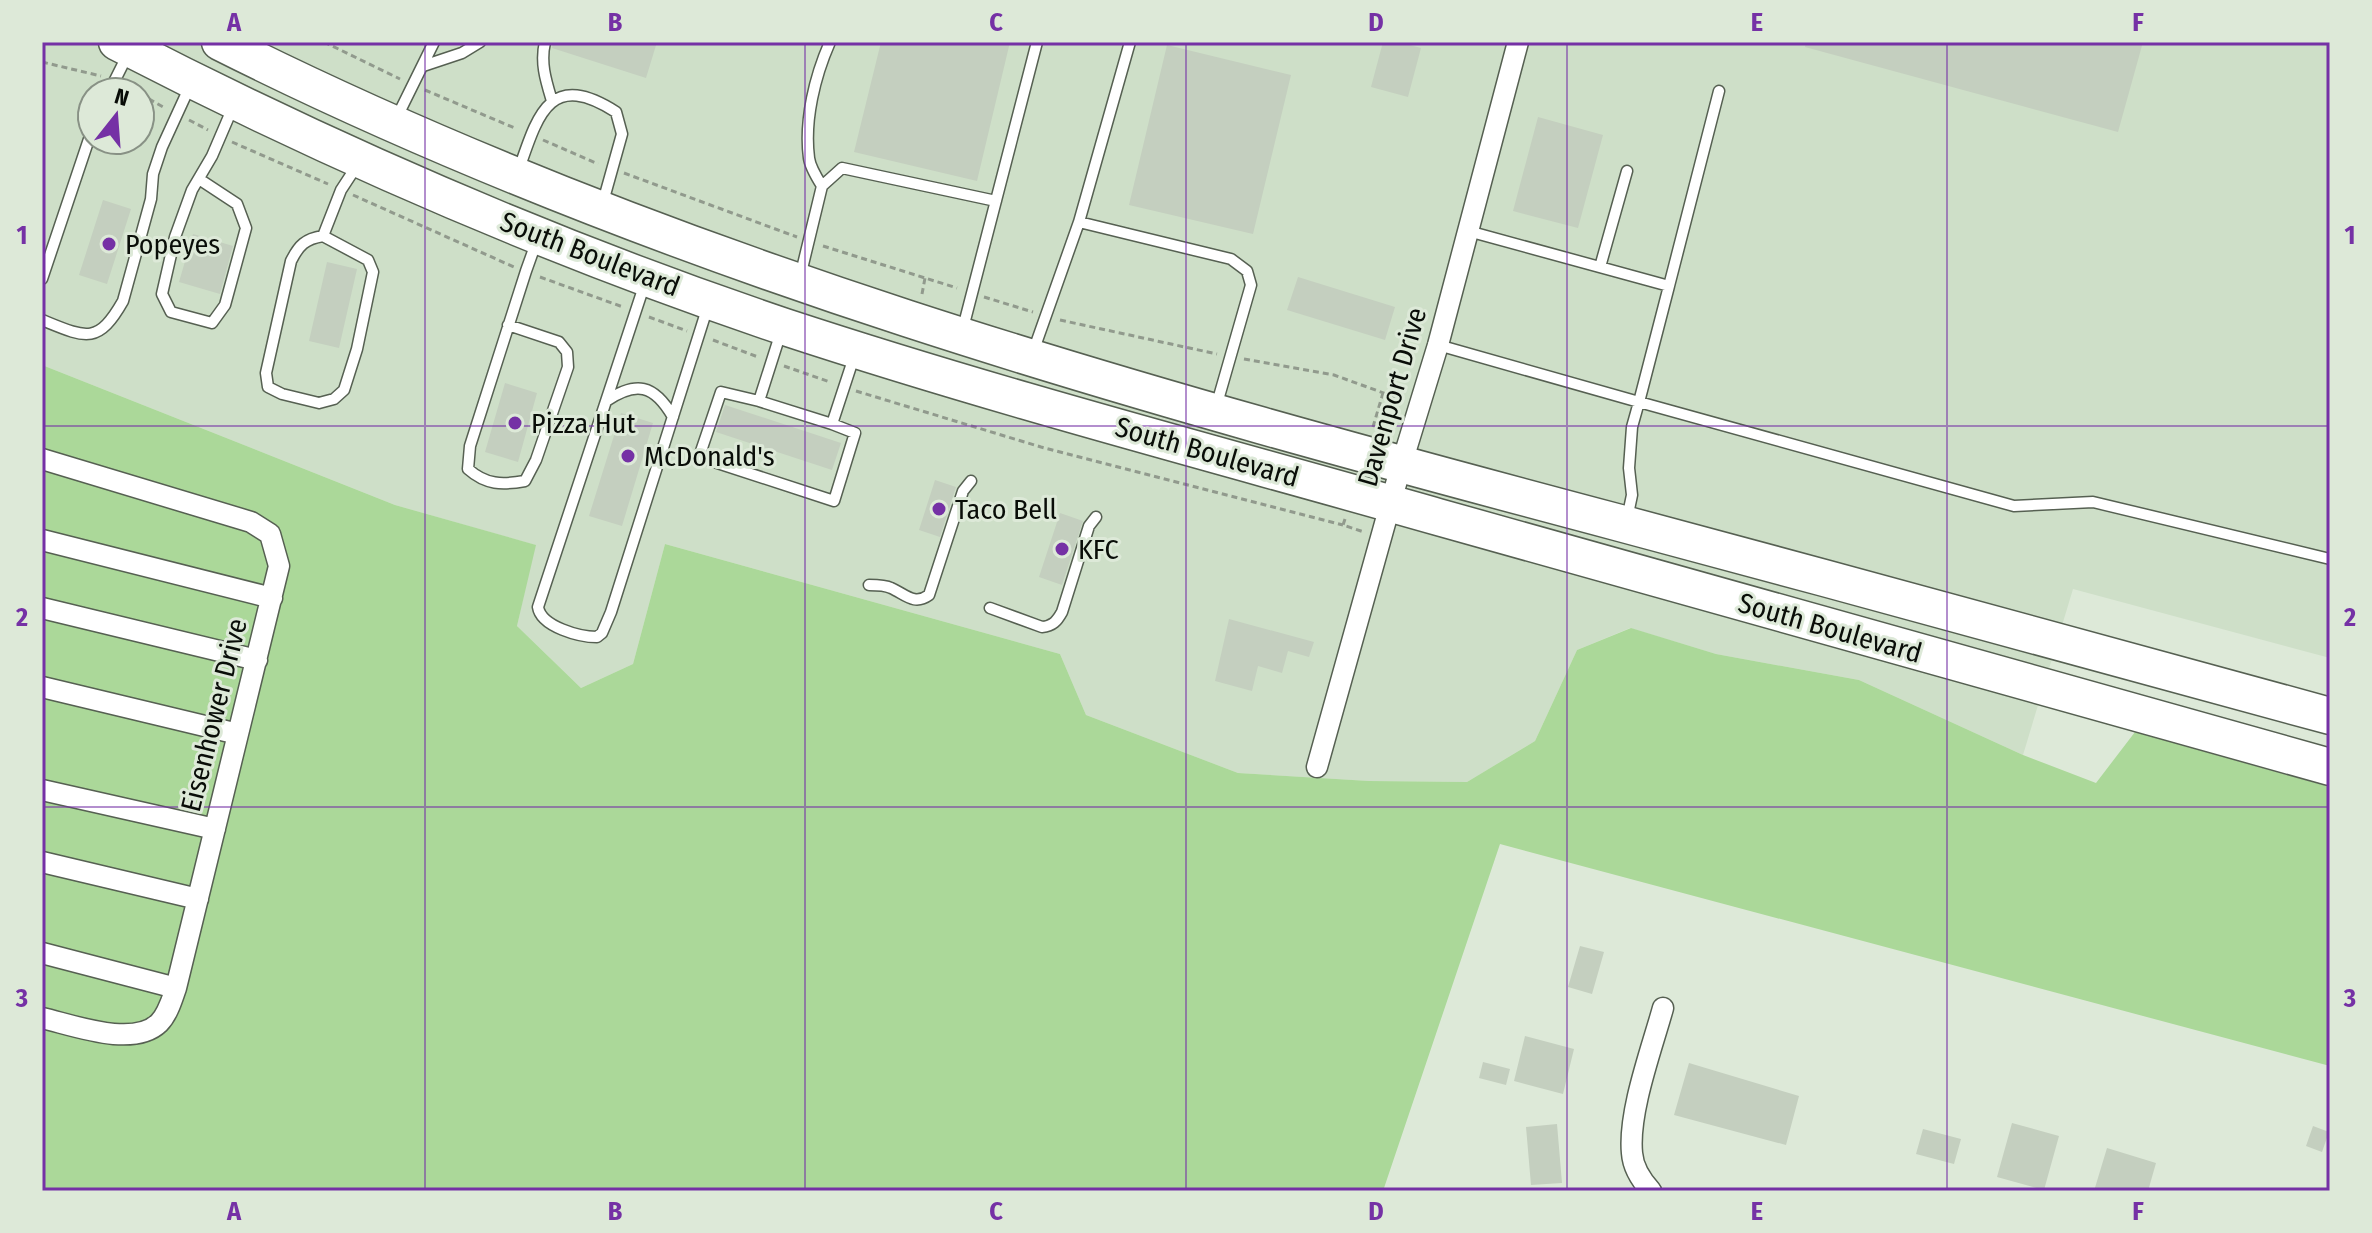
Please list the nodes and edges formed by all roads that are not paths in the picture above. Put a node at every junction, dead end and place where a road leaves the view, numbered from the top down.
1 (220, 42) edge
2 (434, 42) edge
3 (480, 42) edge
4 (545, 42) edge
5 (830, 42) edge
6 (1037, 42) edge
7 (1130, 42) edge
8 (1518, 42) edge
9 (124, 46) edge
10 (423, 66) junction
11 (116, 76) edge
12 (193, 80) junction
13 (1719, 91) dead end
14 (236, 101) junction
15 (552, 101) junction
16 (393, 124) junction
17 (297, 129) junction
18 (83, 156) edge
19 (361, 159) junction
20 (1627, 171) dead end
21 (516, 177) junction
22 (199, 179) junction
23 (822, 186) junction
24 (996, 201) junction
25 (600, 211) junction
26 (1079, 222) junction
27 (1468, 231) junction
28 (539, 235) junction
29 (323, 236) junction
30 (1600, 267) junction
31 (42, 279) edge
32 (660, 282) junction
33 (798, 283) junction
34 (1669, 286) junction
35 (710, 300) junction
36 (42, 320) edge
37 (508, 325) junction
38 (783, 326) junction
39 (961, 337) junction
40 (1438, 345) junction
41 (856, 349) junction
42 (1030, 360) junction
43 (606, 401) junction
44 (759, 401) junction
45 (1639, 402) junction
46 (1215, 413) junction
47 (673, 417) junction
48 (832, 424) junction
49 (1317, 442) junction
50 (42, 459) edge
51 (1232, 460) junction
52 (1401, 466) junction
53 (971, 481) dead end
54 (1390, 504) junction
55 (1096, 517) dead end
56 (1625, 525) junction
57 (42, 540) edge
58 (2330, 559) edge
59 (869, 585) dead end
60 (272, 598) junction
61 (42, 608) edge
62 (990, 608) dead end
63 (257, 660) junction
64 (42, 687) edge
65 (2330, 716) edge
66 (238, 734) junction
67 (1317, 767) dead end
68 (2330, 767) edge
69 (42, 790) edge
70 (215, 829) junction
71 (42, 862) edge
72 (198, 899) junction
73 (42, 953) edge
74 (176, 988) junction
75 (1663, 1008) dead end
76 (42, 1018) edge
77 (1651, 1191) edge

1 - 16 highway, South Boulevard
2 - 10 lane
3 - 10 lane
4 - 15 lane
5 - 23 lane
6 - 24 lane
7 - 26 lane
8 - 27 street, Davenport Drive
9 - 11 lane
9 - 12 highway, South Boulevard
10 - 16 lane
12 - 14 highway, South Boulevard
12 - 36 lane
13 - 34 lane
14 - 17 highway, South Boulevard
14 - 22 lane
15 - 21 lane
15 - 25 lane
16 - 17 highway
16 - 21 highway, South Boulevard
17 - 19 highway, South Boulevard
18 - 31 lane
19 - 28 highway, South Boulevard
19 - 29 lane
20 - 30 lane
21 - 25 highway, South Boulevard
22 - 22 lane
23 - 24 lane
23 - 33 lane
24 - 39 lane
25 - 33 highway, South Boulevard
26 - 42 lane
26 - 46 lane
27 - 30 lane
27 - 40 street, Davenport Drive
28 - 32 highway, South Boulevard
28 - 37 lane
29 - 29 lane
30 - 34 lane
32 - 33 highway
32 - 35 highway, South Boulevard
32 - 43 lane
33 - 39 highway, South Boulevard
34 - 45 lane
35 - 38 highway, South Boulevard
35 - 47 lane
37 - 37 lane
38 - 41 highway, South Boulevard
38 - 44 lane
39 - 42 highway, South Boulevard
40 - 45 lane
40 - 52 street, Davenport Drive
41 - 48 lane
41 - 51 highway, South Boulevard
42 - 46 highway, South Boulevard
43 - 47 lane
43 - 47 lane
44 - 48 lane
44 - 48 lane
45 - 56 lane
45 - 58 lane
46 - 49 highway, South Boulevard
49 - 51 highway
49 - 52 highway, South Boulevard
50 - 60 street, Eisenhower Drive
51 - 54 highway, South Boulevard
52 - 54 street, Davenport Drive
52 - 56 highway, South Boulevard
53 - 59 lane
54 - 67 street, Davenport Drive
54 - 68 highway, South Boulevard
55 - 62 lane
56 - 65 highway, South Boulevard
57 - 60 street
60 - 63 street, Eisenhower Drive
61 - 63 street
63 - 66 street, Eisenhower Drive
64 - 66 street
66 - 70 street, Eisenhower Drive
69 - 70 street
70 - 72 street, Eisenhower Drive
71 - 72 street
72 - 74 street, Eisenhower Drive
73 - 74 street
74 - 76 street, Eisenhower Drive
75 - 77 street

